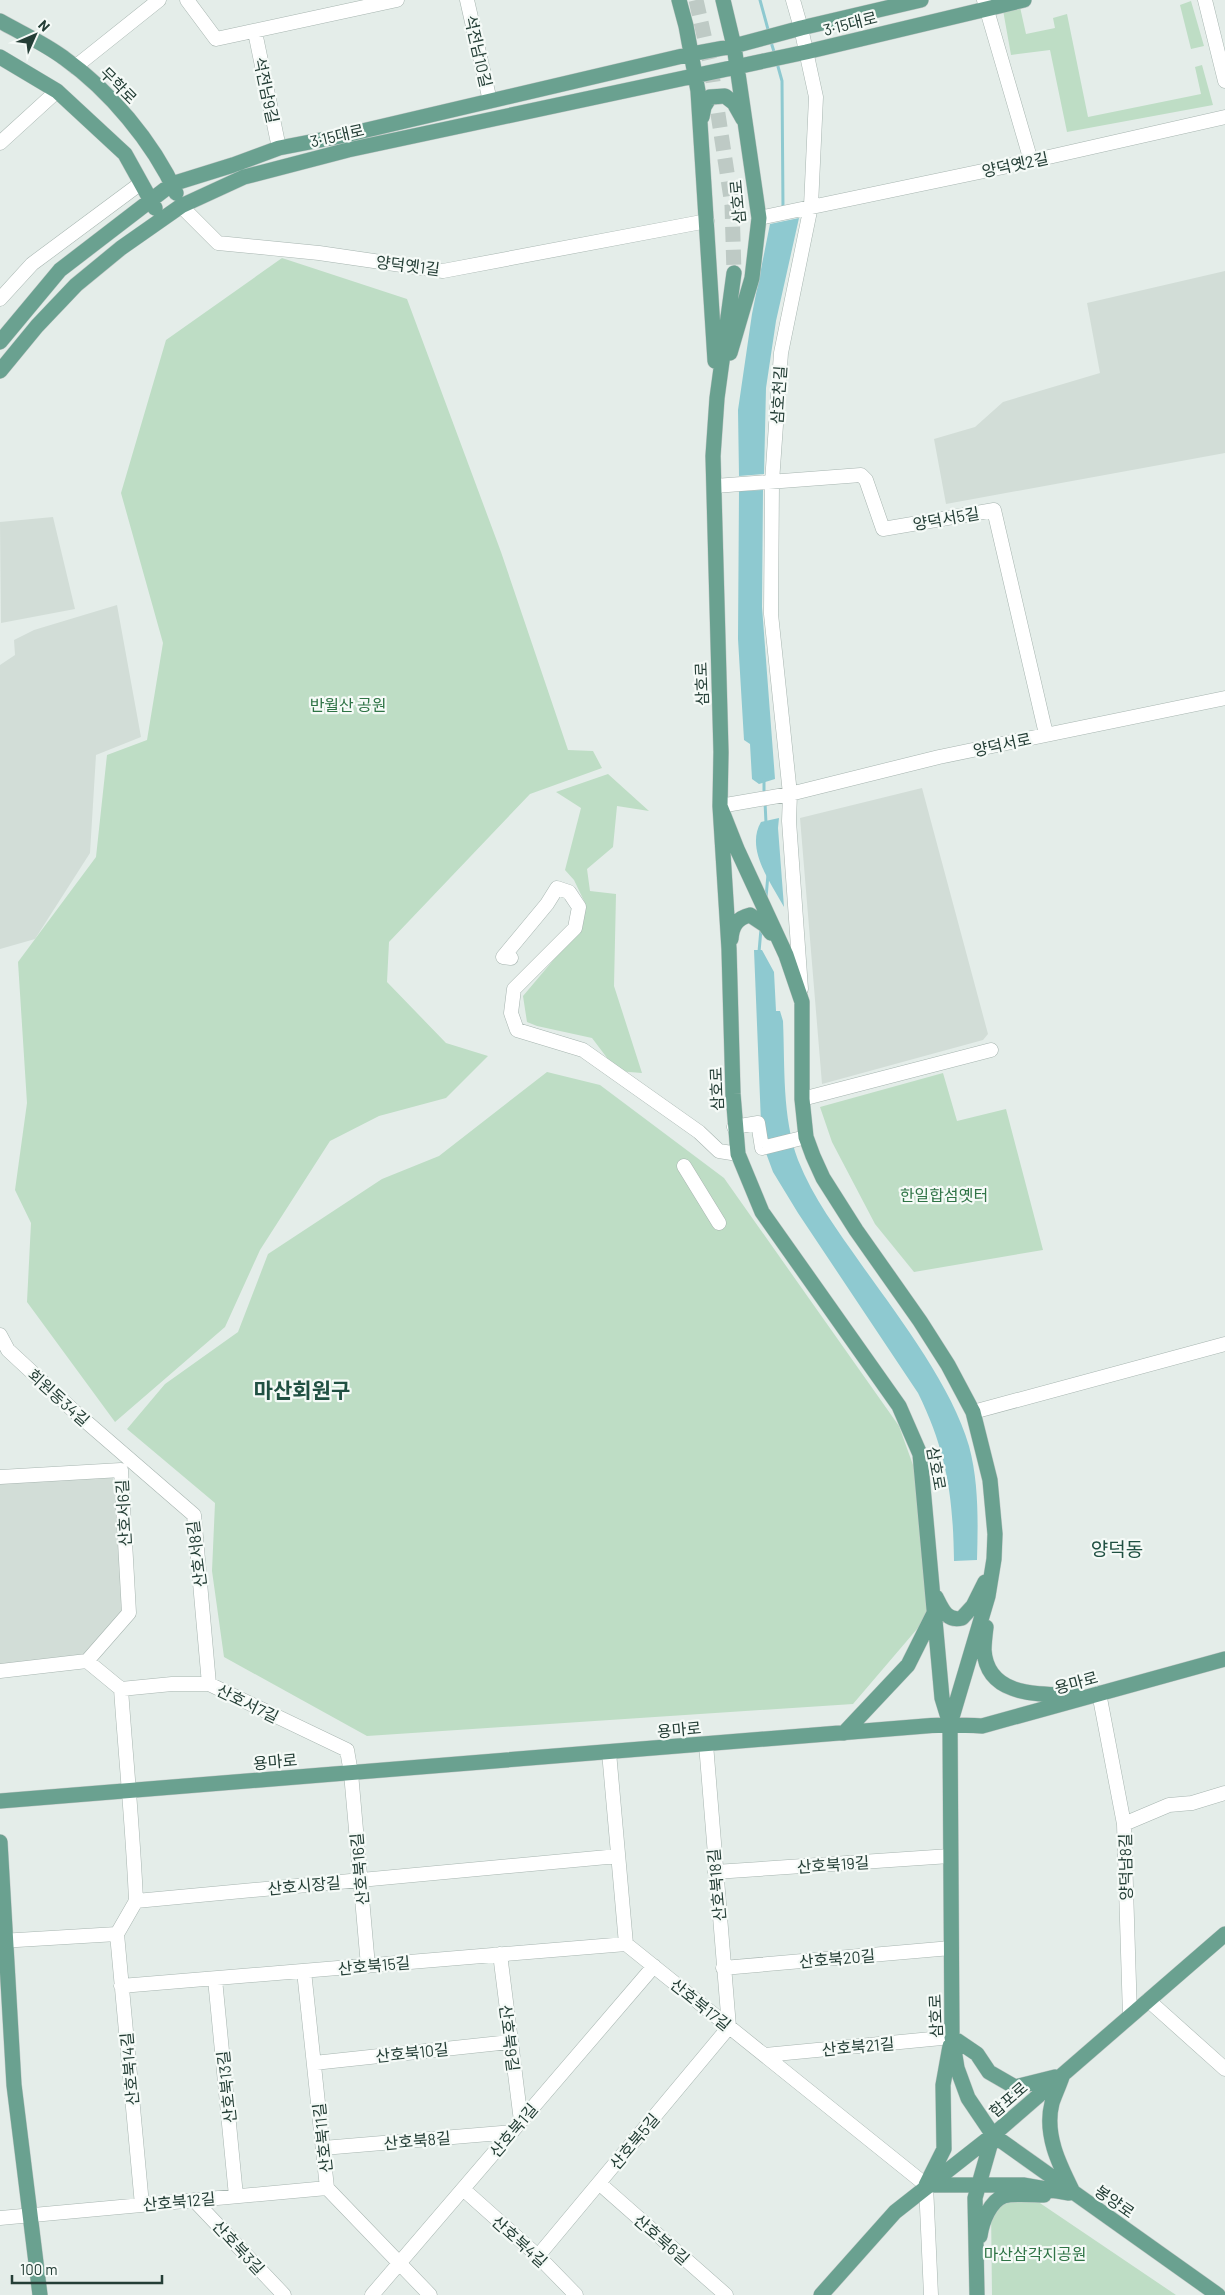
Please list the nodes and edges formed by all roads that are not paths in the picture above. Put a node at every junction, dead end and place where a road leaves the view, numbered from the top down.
1 (187, 0) edge
2 (397, 0) edge
3 (467, 0) edge
4 (679, 0) edge
5 (724, 0) edge
6 (793, 0) edge
7 (921, 0) edge
8 (1024, 0) edge
9 (1205, 0) edge
10 (156, 1) edge
11 (985, 4) edge
12 (0, 21) edge
13 (798, 29) junction
14 (255, 32) junction
15 (738, 45) junction
16 (804, 52) junction
17 (691, 54) junction
18 (0, 56) edge
19 (742, 64) junction
20 (75, 67) junction
21 (694, 75) junction
22 (1225, 81) edge
23 (57, 91) junction
24 (490, 101) junction
25 (1225, 117) edge
26 (746, 125) junction
27 (700, 129) junction
28 (0, 143) edge
29 (279, 148) junction
30 (1031, 161) junction
31 (141, 183) junction
32 (172, 184) junction
33 (151, 201) junction
34 (182, 206) junction
35 (808, 207) junction
36 (763, 217) junction
37 (162, 219) junction
38 (706, 221) junction
39 (734, 273) tunnel mouth
40 (0, 299) edge
41 (0, 342) edge
42 (0, 371) edge
43 (717, 398) junction
44 (769, 482) junction
45 (715, 486) junction
46 (1225, 698) edge
47 (1046, 734) junction
48 (785, 795) junction
49 (720, 806) junction
50 (729, 949) junction
51 (786, 955) junction
52 (511, 958) dead end
53 (802, 1002) junction
54 (991, 1050) dead end
55 (802, 1099) junction
56 (734, 1127) junction
57 (801, 1138) junction
58 (738, 1154) junction
59 (684, 1166) dead end
60 (719, 1223) dead end
61 (0, 1335) edge
62 (1225, 1344) edge
63 (973, 1412) junction
64 (124, 1455) junction
65 (121, 1470) junction
66 (0, 1477) edge
67 (992, 1568) junction
68 (933, 1591) junction
69 (988, 1596) junction
70 (934, 1612) junction
71 (1225, 1659) edge
72 (87, 1661) junction
73 (0, 1671) edge
74 (209, 1684) junction
75 (121, 1690) junction
76 (1094, 1695) junction
77 (950, 1724) junction
78 (844, 1733) junction
79 (706, 1744) junction
80 (609, 1752) junction
81 (351, 1773) junction
82 (128, 1790) junction
83 (1225, 1793) edge
84 (0, 1801) edge
85 (1124, 1824) junction
86 (0, 1842) edge
87 (618, 1856) junction
88 (950, 1856) junction
89 (715, 1872) junction
90 (359, 1880) junction
91 (136, 1901) junction
92 (116, 1934) junction
93 (1225, 1934) edge
94 (4, 1941) edge
95 (626, 1944) junction
96 (952, 1948) junction
97 (500, 1954) junction
98 (368, 1966) junction
99 (654, 1966) junction
100 (724, 1968) junction
101 (304, 1971) junction
102 (215, 1978) junction
103 (121, 1986) junction
104 (1148, 2000) junction
105 (1130, 2016) junction
106 (729, 2027) junction
107 (952, 2037) junction
108 (510, 2042) junction
109 (765, 2055) junction
110 (314, 2063) junction
111 (1225, 2070) edge
112 (1063, 2075) junction
113 (521, 2121) junction
114 (512, 2132) junction
115 (993, 2135) junction
116 (323, 2148) junction
117 (599, 2183) junction
118 (979, 2183) junction
119 (926, 2185) junction
120 (327, 2188) junction
121 (463, 2190) junction
122 (1074, 2194) junction
123 (236, 2196) junction
124 (194, 2200) junction
125 (142, 2205) junction
126 (30, 2215) junction
127 (0, 2218) edge
128 (538, 2256) junction
129 (976, 2260) junction
130 (399, 2264) junction
131 (40, 2295) edge
132 (284, 2295) edge
133 (372, 2295) edge
134 (430, 2295) edge
135 (576, 2295) edge
136 (726, 2295) edge
137 (821, 2295) edge
138 (931, 2295) edge
139 (977, 2295) edge
140 (1218, 2295) edge

1 - 14 street
2 - 14 street
3 - 24 street, 석전남10길
4 - 17 main road, 삼호로
5 - 15 main road, 삼호로
6 - 13 street, 삼호천길
7 - 13 main road, 3·15대로
8 - 11 main road, 3·15대로
9 - 22 street
10 - 20 street
11 - 16 main road, 3·15대로
11 - 30 street
12 - 20 main road, 무학로
13 - 15 main road, 3·15대로
13 - 16 street, 삼호천길
14 - 29 street, 석전남9길
15 - 17 main road, 3·15대로
15 - 19 main road, 삼호로
16 - 19 main road, 3·15대로
16 - 35 street, 삼호천길
17 - 21 main road, 삼호로
17 - 24 main road, 3·15대로
18 - 23 main road
19 - 21 main road, 3·15대로
19 - 26 main road, 삼호로
20 - 32 main road, 무학로
21 - 27 main road, 삼호로
21 - 34 main road, 3·15대로
23 - 28 street
23 - 31 main road
24 - 29 main road, 3·15대로
25 - 30 street, 양덕옛2길
26 - 27 main road
26 - 36 main road, 삼호로
27 - 38 main road, 삼호로
29 - 32 main road, 3·15대로
30 - 35 street, 양덕옛2길
31 - 33 main road
31 - 40 street
32 - 33 main road, 3·15대로
32 - 34 main road, 무학로
33 - 37 main road
33 - 41 main road, 3·15대로
34 - 37 main road, 3·15대로
34 - 38 street, 양덕옛1길
35 - 36 street, 양덕옛2길
35 - 44 street, 삼호천길
36 - 43 main road, 삼호로
37 - 42 main road, 3·15대로
38 - 43 main road, 삼호로
39 - 43 main road, 삼호로
43 - 45 main road, 삼호로
44 - 45 street
44 - 47 street, 양덕서5길
44 - 48 street, 삼호천길
45 - 49 main road, 삼호로
46 - 47 street, 양덕서로
47 - 48 street, 양덕서로
48 - 49 street, 양덕서로
48 - 53 street, 삼호천길
49 - 50 main road, 삼호로
49 - 51 main road
50 - 51 main road
50 - 56 main road, 삼호로
51 - 53 main road, 삼호로
52 - 58 street
53 - 55 main road, 삼호로
54 - 55 street
55 - 57 main road, 삼호로
56 - 57 street
56 - 58 main road, 삼호로
57 - 63 main road, 삼호로
58 - 68 main road, 삼호로
59 - 60 street
61 - 64 street, 회원동34길
62 - 63 street
63 - 67 main road, 삼호로
64 - 65 street
64 - 74 street, 산호서8길
65 - 66 street, 산호서6길
65 - 72 street, 산호서6길
67 - 68 main road
67 - 69 main road, 삼호로
68 - 70 main road, 삼호로
69 - 76 main road
69 - 77 main road, 삼호로
70 - 77 main road, 삼호로
70 - 78 main road
71 - 76 main road, 용마로
72 - 73 street
72 - 75 street
74 - 75 street, 산호서7길
74 - 81 street, 산호서7길
75 - 82 street
76 - 77 main road, 용마로
76 - 85 street
77 - 78 main road, 용마로
77 - 88 main road, 삼호로
78 - 79 main road, 용마로
79 - 80 main road, 용마로
79 - 89 street, 산호북18길
80 - 81 main road, 용마로
80 - 87 street
81 - 82 main road, 용마로
81 - 90 street, 산호북16길
82 - 84 main road, 용마로
82 - 91 street
83 - 85 street, 양덕남8길
85 - 105 street, 양덕남8길
86 - 94 main road
87 - 90 street, 산호시장길
87 - 95 street
88 - 89 street, 산호북19길
88 - 96 main road, 삼호로
89 - 100 street, 산호북18길
90 - 91 street, 산호시장길
90 - 98 street, 산호북16길
91 - 92 street
92 - 94 street
92 - 103 street, 산호북14길
93 - 104 main road, 합포로
94 - 126 main road
95 - 97 street, 산호북15길
95 - 99 street, 산호북17길
96 - 100 street, 산호북20길
96 - 107 main road, 삼호로
97 - 98 street, 산호북15길
97 - 108 street, 산호북9길
98 - 101 street, 산호북15길
99 - 106 street, 산호북17길
99 - 113 street, 산호북1길
100 - 106 street, 산호북18길
101 - 102 street, 산호북15길
101 - 110 street, 산호북11길
102 - 103 street, 산호북15길
102 - 123 street, 산호북13길
103 - 125 street, 산호북14길
104 - 105 main road, 합포로
104 - 111 street
105 - 112 main road, 합포로
106 - 109 street, 산호북17길
106 - 117 street, 산호북5길
107 - 109 street, 산호북21길
107 - 112 main road
107 - 115 main road, 삼호로
107 - 119 main road
108 - 110 street, 산호북10길
108 - 113 street, 산호북9길
109 - 119 street, 산호북17길
110 - 116 street, 산호북11길
112 - 115 main road, 합포로
112 - 122 main road
113 - 114 street, 산호북1길
114 - 116 street, 산호북8길
114 - 121 street, 산호북1길
115 - 118 main road
115 - 119 main road, 합포로
115 - 122 main road, 봉양로
116 - 120 street, 산호북11길
117 - 128 street, 산호북5길
117 - 136 street, 산호북6길
118 - 119 main road
118 - 122 main road
118 - 129 main road
119 - 137 main road, 합포로
119 - 138 street
120 - 123 street, 산호북12길
120 - 130 street, 산호북11길
121 - 128 street, 산호북4길
121 - 130 street, 산호북1길
122 - 129 main road
122 - 140 main road, 봉양로
123 - 124 street, 산호북12길
124 - 125 street, 산호북12길
124 - 132 street, 산호북3길
125 - 126 street, 산호북12길
126 - 127 street, 산호북12길
126 - 131 main road
128 - 135 street, 산호북4길
129 - 139 main road
130 - 133 street, 산호북1길
130 - 134 street, 산호북11길

